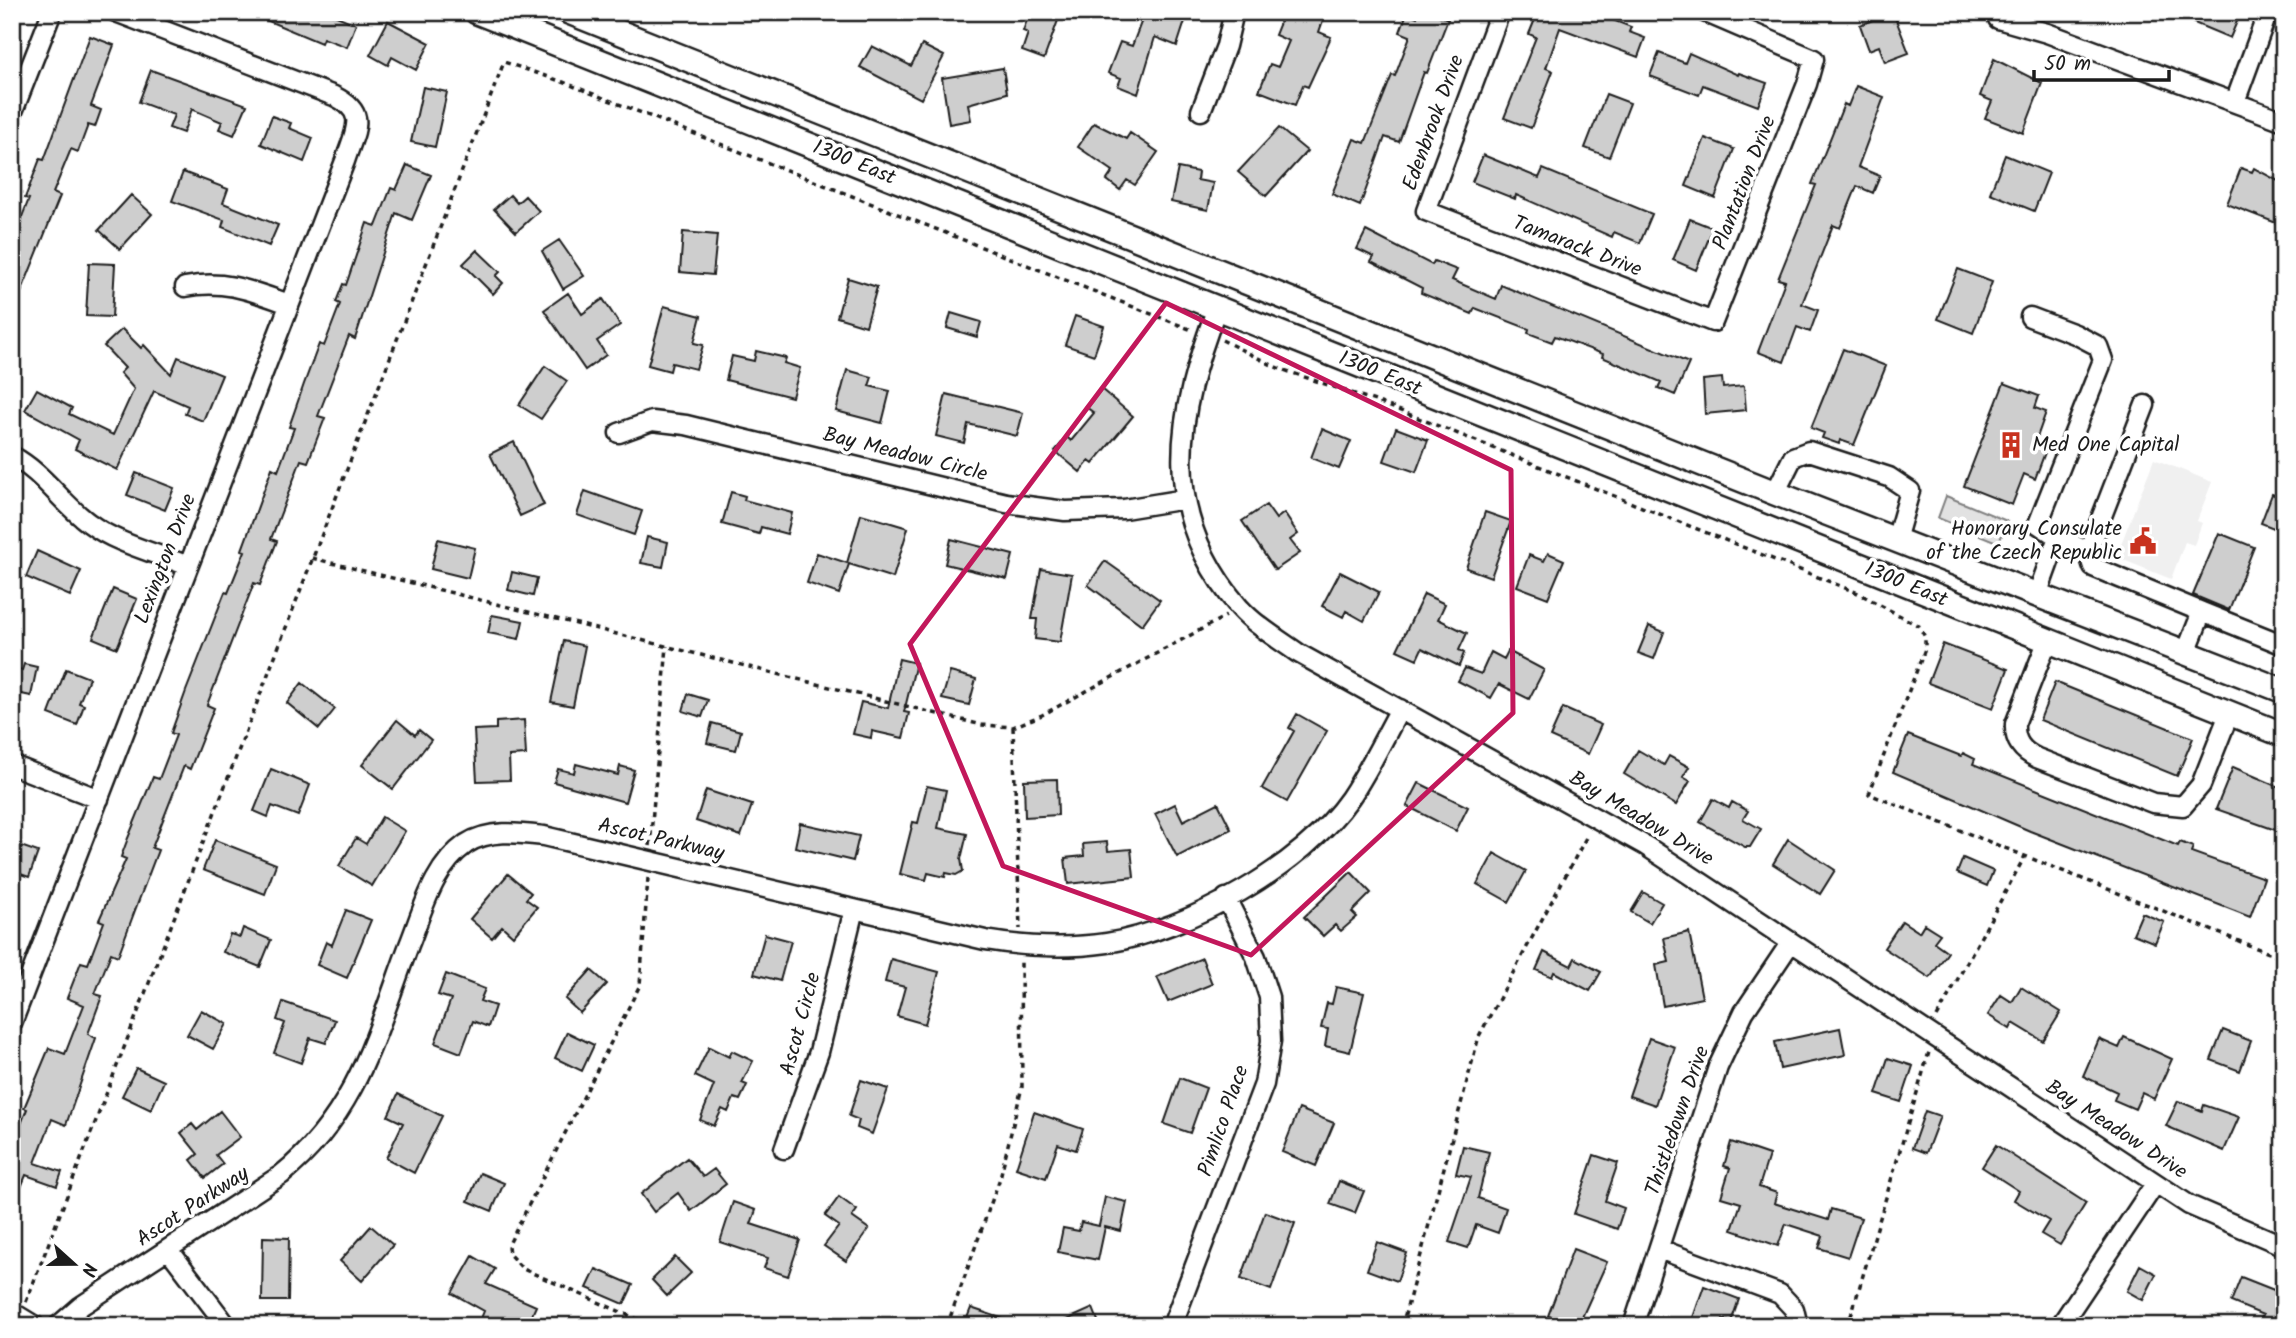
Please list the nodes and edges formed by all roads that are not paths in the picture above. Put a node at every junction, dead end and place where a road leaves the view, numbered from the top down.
1 (52, 12) edge
2 (116, 12) edge
3 (477, 12) edge
4 (569, 12) edge
5 (1234, 12) edge
6 (1500, 12) edge
7 (1704, 12) edge
8 (2268, 12) edge
9 (510, 18) edge
10 (1998, 19) dead end
11 (2235, 102) junction
12 (1201, 111) dead end
13 (12, 114) edge
14 (2284, 121) edge
15 (1426, 211) joint
16 (185, 287) dead end
17 (289, 304) junction
18 (1217, 308) junction
19 (2030, 317) dead end
20 (1713, 322) joint
21 (1400, 343) junction
22 (2145, 405) dead end
23 (619, 433) dead end
24 (12, 456) edge
25 (1775, 493) junction
26 (1185, 499) junction
27 (2058, 537) junction
28 (1896, 540) junction
29 (2088, 552) junction
30 (188, 566) junction
31 (2037, 594) junction
32 (2202, 612) junction
33 (2047, 642) junction
34 (2284, 645) edge
35 (2186, 652) junction
36 (2284, 691) edge
37 (1400, 709) junction
38 (2230, 714) junction
39 (2284, 735) edge
40 (12, 765) edge
41 (99, 799) junction
42 (1226, 898) junction
43 (855, 909) junction
44 (1791, 942) junction
45 (12, 1023) edge
46 (784, 1149) dead end
47 (2155, 1184) junction
48 (2284, 1246) edge
49 (1659, 1249) junction
50 (169, 1250) junction
51 (1175, 1318) dead end
52 (58, 1326) edge
53 (227, 1326) edge
54 (1633, 1326) edge
55 (1798, 1326) edge
56 (2060, 1326) edge

1 - 13 street
2 - 17 street, Lexington Drive
3 - 9 main road, 1300 East
4 - 21 main road, 1300 East
5 - 12 street
6 - 15 street, Edenbrook Drive
7 - 20 street, Plantation Drive
8 - 11 street
9 - 18 main road, 1300 East
10 - 11 street
11 - 14 street
15 - 20 street, Tamarack Drive
16 - 17 street
17 - 30 street, Lexington Drive
18 - 21 main road
18 - 26 street, Bay Meadow Drive
18 - 33 main road, 1300 East
19 - 27 street
21 - 25 main road, 1300 East
22 - 29 street
23 - 26 street, Bay Meadow Circle
24 - 30 street
25 - 28 main road, 1300 East
25 - 28 street
26 - 37 street, Bay Meadow Drive
27 - 29 street
27 - 31 street
28 - 31 main road, 1300 East
29 - 32 street
30 - 41 street, Lexington Drive
31 - 35 main road, 1300 East
32 - 34 street
32 - 35 street
33 - 38 main road, 1300 East
33 - 38 street
35 - 36 main road, 1300 East
37 - 42 street, Ascot Parkway
37 - 44 street, Bay Meadow Drive
38 - 39 main road, 1300 East
40 - 41 street
41 - 45 street, Lexington Drive
42 - 43 street, Ascot Parkway
42 - 51 street, Pimlico Place
43 - 46 street, Ascot Circle
43 - 50 street, Ascot Parkway
44 - 47 street, Bay Meadow Drive
44 - 49 street, Thistledown Drive
47 - 48 street, Bay Meadow Drive
47 - 56 street
49 - 54 street, Thistledown Drive
49 - 55 street
50 - 52 street, Ascot Parkway
50 - 53 street

